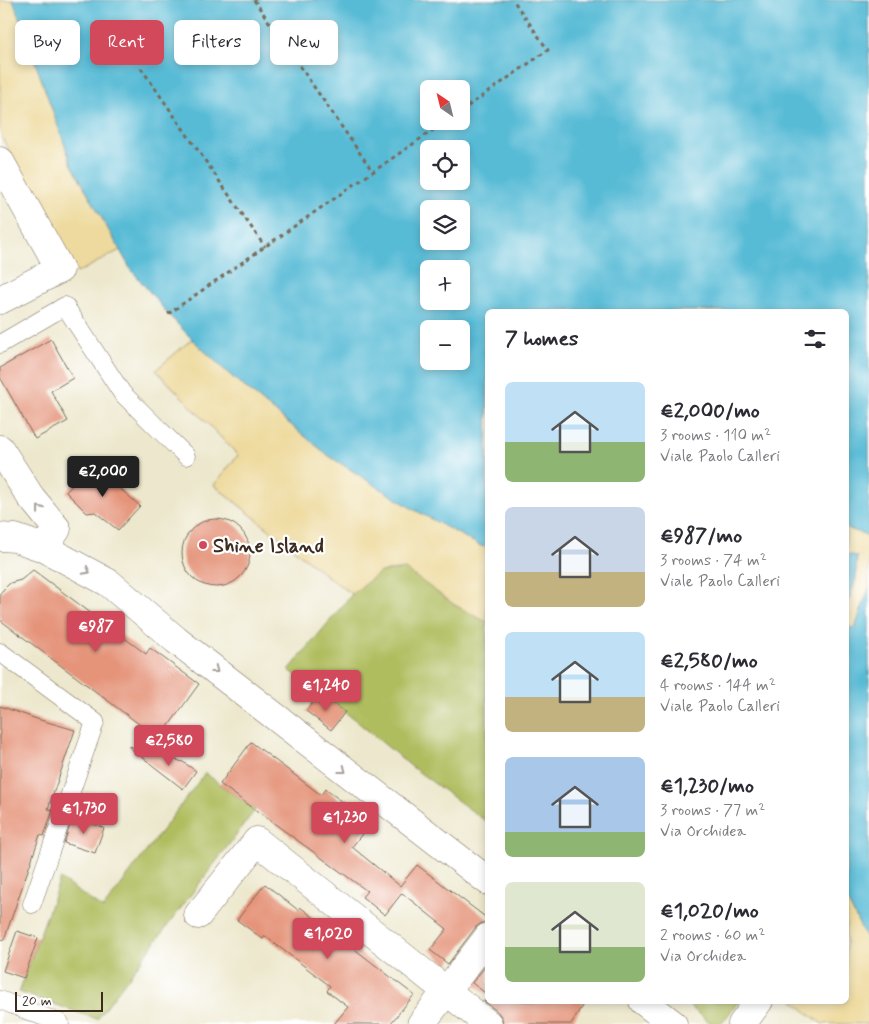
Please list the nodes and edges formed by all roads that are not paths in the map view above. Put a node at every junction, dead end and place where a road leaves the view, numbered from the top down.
1 (0, 161) edge
2 (0, 300) edge
3 (0, 344) edge
4 (0, 449) edge
5 (186, 456) dead end
6 (0, 537) edge
7 (44, 548) junction
8 (0, 652) edge
9 (485, 879) edge
10 (32, 904) dead end
11 (198, 915) dead end
12 (485, 941) edge
13 (446, 990) junction
14 (0, 1000) edge
15 (647, 1004) edge
16 (757, 1004) edge
17 (60, 1023) dead end
18 (420, 1024) edge
19 (488, 1024) edge
20 (673, 1024) edge
21 (742, 1024) edge

1 - 2 street
3 - 5 lane
7 -> 4 street
6 - 7 street
7 -> 9 street
8 - 10 lane
11 - 13 street
12 - 13 street
13 - 18 street
13 - 19 street
14 - 17 lane
15 - 20 street
16 - 21 street

